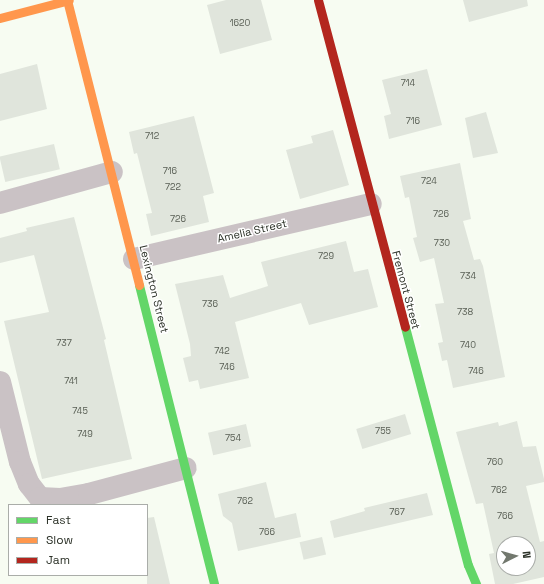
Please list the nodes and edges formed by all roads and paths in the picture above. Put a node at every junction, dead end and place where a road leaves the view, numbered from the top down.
1 (68, 0) edge
2 (318, 0) edge
3 (0, 18) edge
4 (112, 172) junction
5 (0, 203) edge
6 (371, 204) junction
7 (134, 259) junction
8 (0, 382) edge
9 (186, 468) junction
10 (214, 584) edge
11 (476, 584) edge

1 - 3 street
1 - 4 street, Lexington Street
2 - 6 street, Fremont Street
4 - 5 street
4 - 7 street, Lexington Street
6 - 7 street, Amelia Street
6 - 11 street, Fremont Street
7 - 9 street, Lexington Street
8 - 9 street
9 - 10 street, Lexington Street

